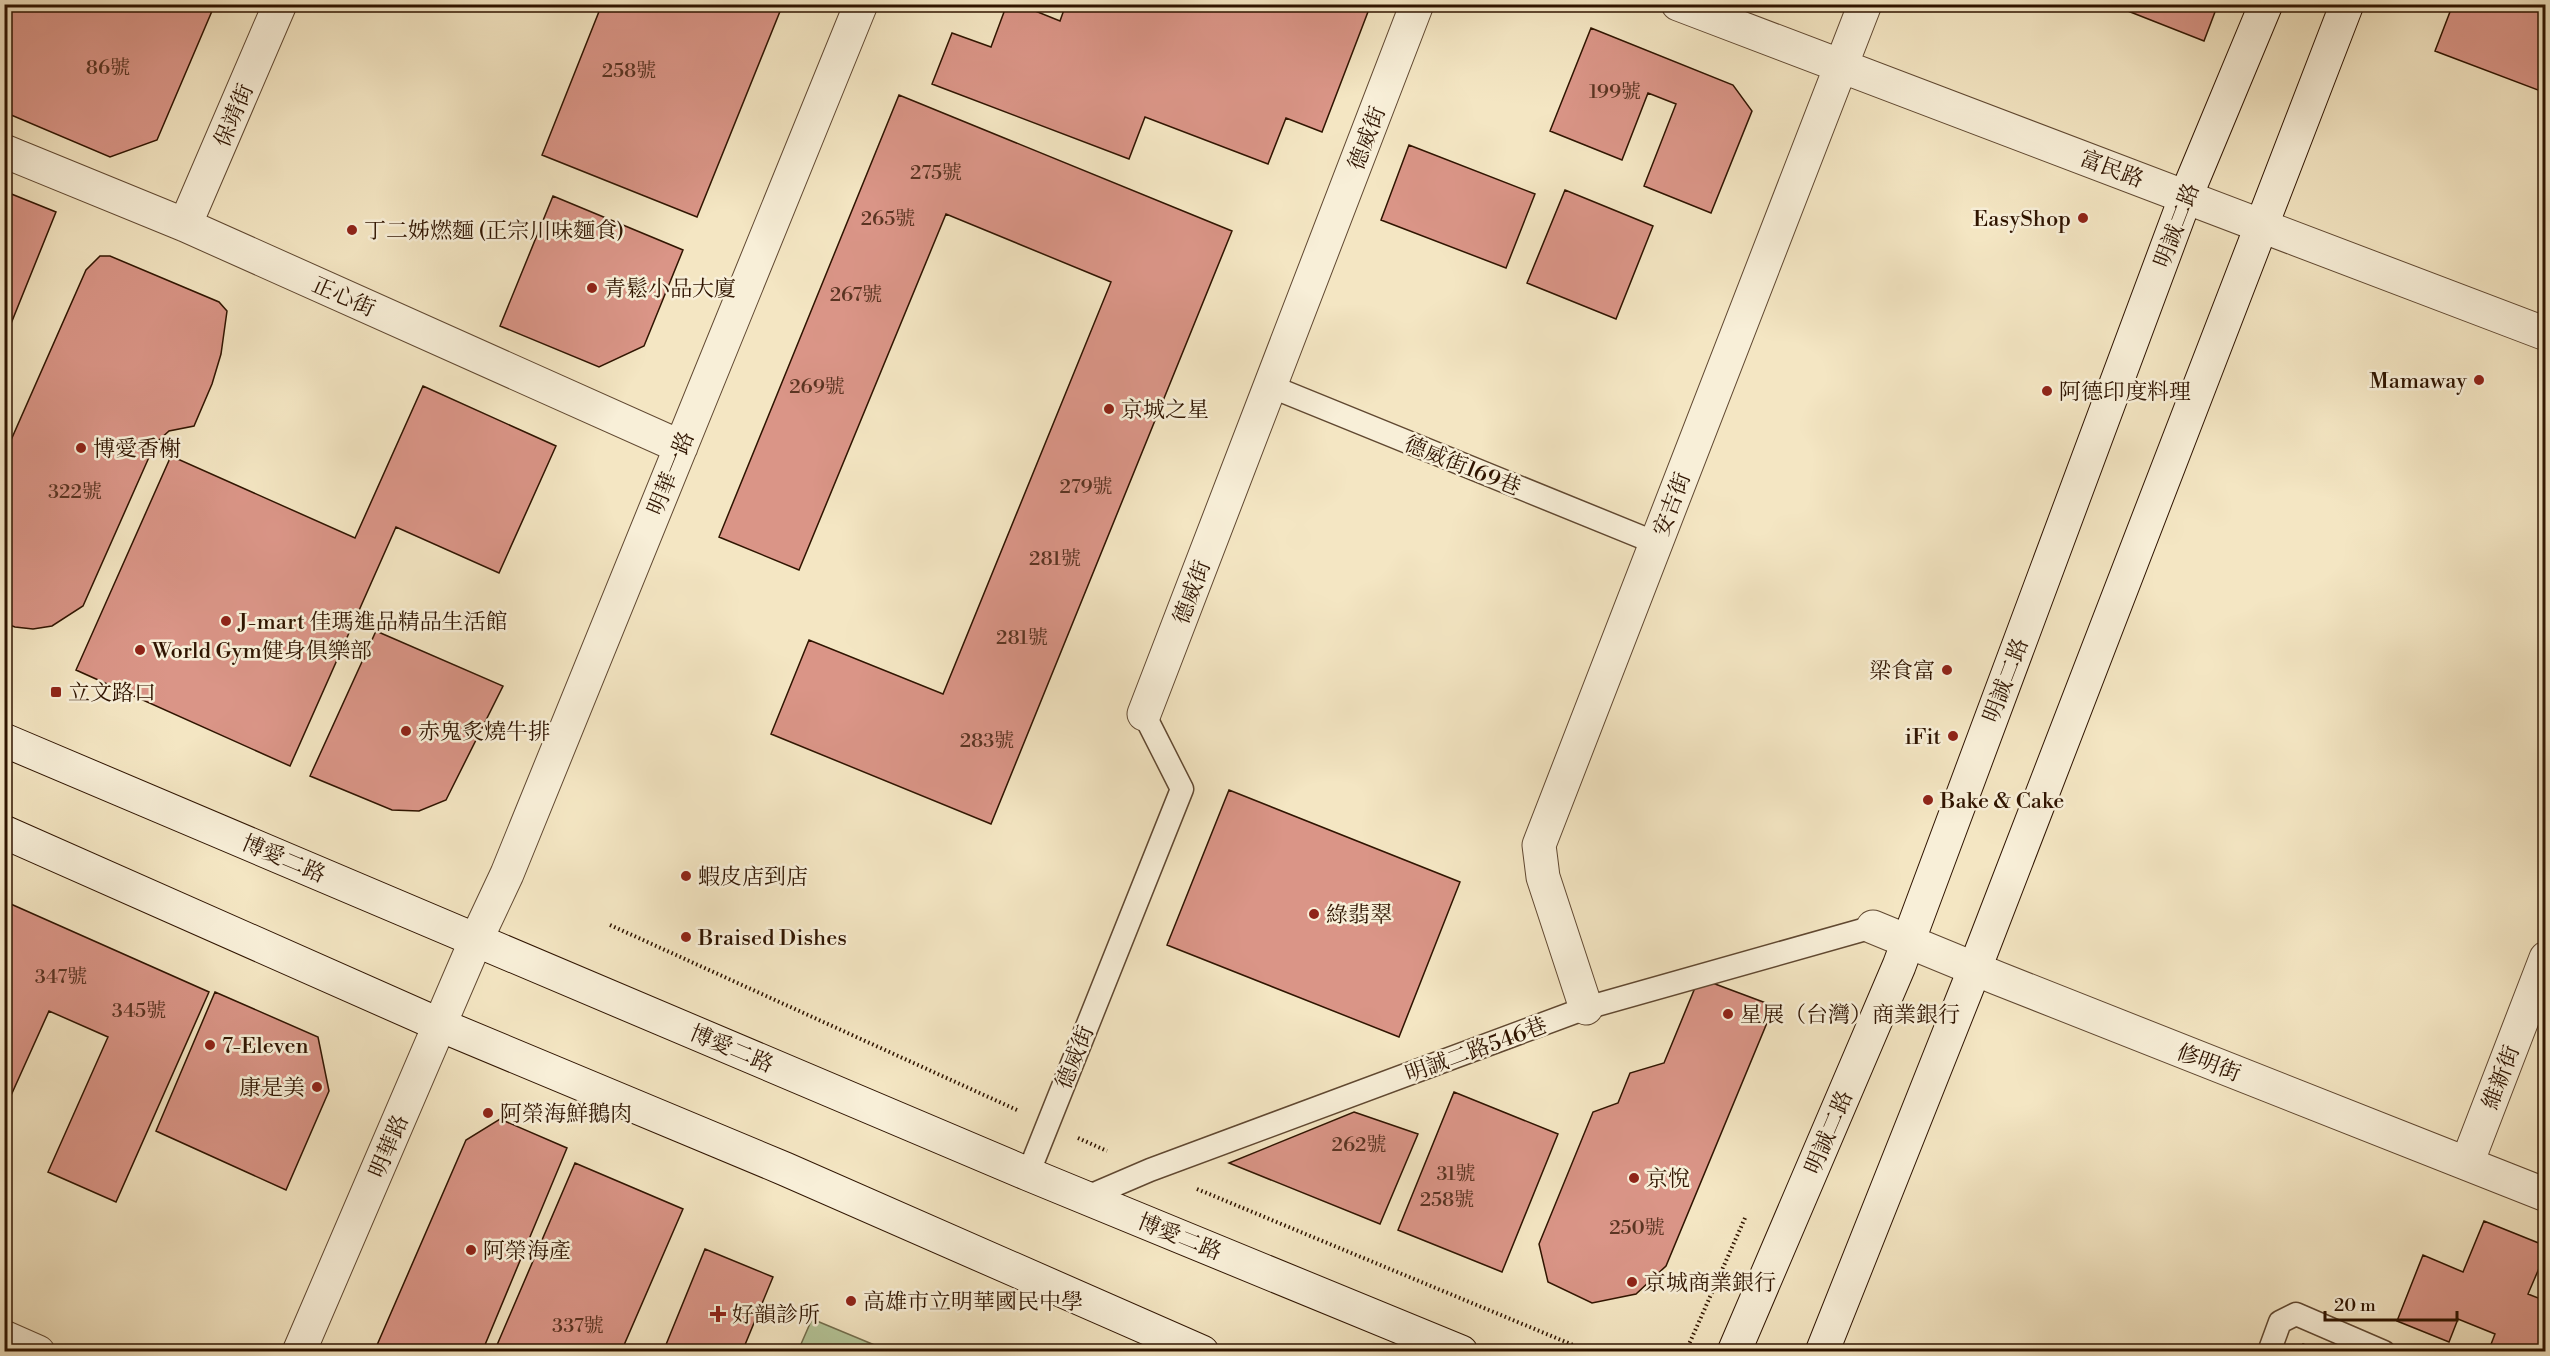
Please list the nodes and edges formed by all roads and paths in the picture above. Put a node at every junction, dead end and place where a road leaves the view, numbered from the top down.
1 (280, 4) edge
2 (861, 4) edge
3 (1418, 4) edge
4 (1678, 4) edge
5 (1865, 4) edge
6 (2266, 4) edge
7 (2347, 4) edge
8 (1842, 66) junction
9 (4, 151) edge
10 (2186, 196) junction
11 (185, 225) junction
12 (2262, 225) junction
13 (2546, 334) edge
14 (1270, 386) junction
15 (681, 447) junction
16 (1656, 543) junction
17 (1144, 714) joint
18 (4, 740) edge
19 (4, 832) edge
20 (610, 925) dead end
21 (1873, 927) joint
22 (476, 940) junction
23 (1908, 941) junction
24 (2546, 958) edge
25 (1975, 968) junction
26 (1586, 1008) junction
27 (440, 1024) junction
28 (1048, 1124) junction
29 (2467, 1163) junction
30 (1150, 1170) junction
31 (1028, 1174) junction
32 (2546, 1195) edge
33 (1087, 1197) junction
34 (4, 1337) edge
35 (1581, 1350) edge
36 (38, 1352) edge
37 (299, 1352) edge
38 (1202, 1352) edge
39 (1461, 1352) edge
40 (1590, 1352) edge
41 (1734, 1352) edge
42 (1822, 1352) edge
43 (2269, 1352) edge
44 (2384, 1352) edge

1 - 11 street, 保靖街
2 - 15 street, 明華一路
3 - 14 street, 德威街
4 - 8 street, 富民路
5 - 8 street, 安吉街
6 - 10 street, 明誠二路
7 - 12 street
8 - 10 street, 富民路
8 - 16 street, 安吉街
9 - 11 street, 正心街
10 - 12 street, 富民路
10 - 23 street, 明誠二路
11 - 15 street, 正心街
12 - 13 street, 富民路
12 - 25 street
14 - 16 lane, 德威街169巷
14 - 17 street, 德威街
15 - 22 street, 明華一路
16 - 26 street, 安吉街
17 - 28 lane, 德威街
18 - 22 street, 博愛二路
19 - 27 street
20 - 28 path
21 - 23 street, 修明街
21 - 26 lane, 明誠二路546巷
22 - 27 street, 明華路
22 - 31 street, 博愛二路
23 - 25 street, 修明街
23 - 41 street, 明誠二路
24 - 29 street, 維新街
25 - 29 street, 修明街
25 - 42 street
26 - 30 lane, 明誠二路546巷
27 - 37 street, 明華路
27 - 38 street
28 - 30 path
28 - 31 lane, 德威街
29 - 32 street, 修明街
30 - 33 lane, 明誠二路546巷
30 - 35 path
31 - 33 street, 博愛二路
33 - 39 street, 博愛二路
34 - 36 street
35 - 40 path
43 - 44 lane

